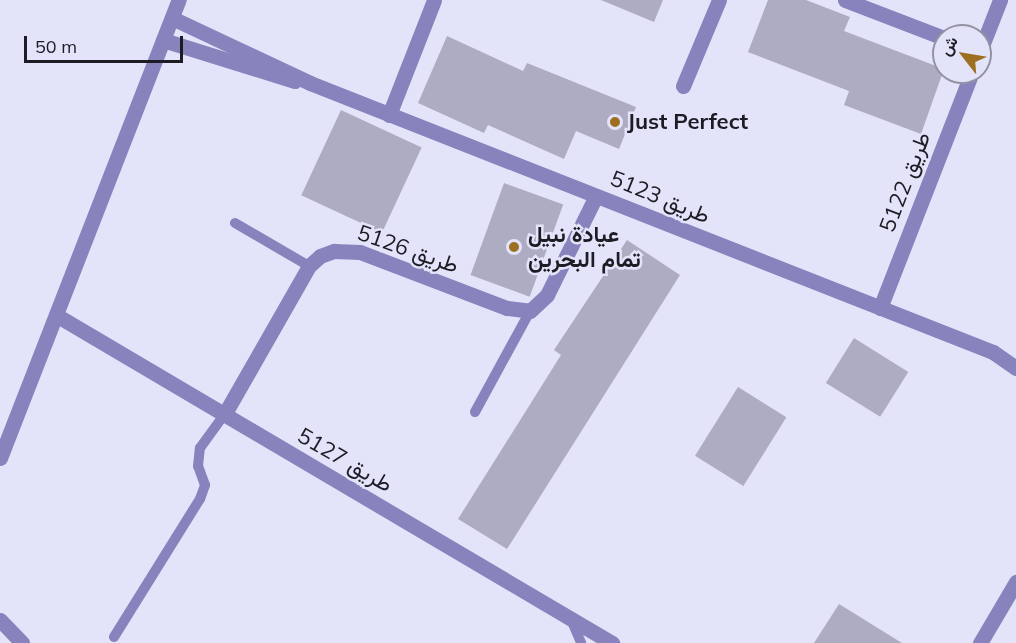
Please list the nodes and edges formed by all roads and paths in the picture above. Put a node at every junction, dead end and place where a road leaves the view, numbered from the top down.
1 (179, 0) edge
2 (434, 0) edge
3 (719, 0) edge
4 (845, 0) edge
5 (1000, 0) edge
6 (172, 18) junction
7 (991, 24) edge
8 (932, 33) edge
9 (163, 40) junction
10 (310, 83) junction
11 (967, 84) edge
12 (683, 86) dead end
13 (389, 115) junction
14 (596, 196) junction
15 (235, 223) dead end
16 (309, 266) junction
17 (880, 308) junction
18 (530, 311) junction
19 (56, 315) junction
20 (993, 352) junction
21 (1016, 353) edge
22 (1016, 368) edge
23 (475, 412) dead end
24 (224, 415) junction
25 (0, 459) edge
26 (1015, 586) edge
27 (571, 619) junction
28 (0, 620) edge
29 (114, 637) dead end
30 (22, 643) edge
31 (581, 643) edge
32 (612, 643) edge
33 (980, 643) edge

1 - 6 street
2 - 13 street
3 - 12 street
4 - 8 street
5 - 7 street
6 - 9 street
6 - 10 street, طريق 5123
9 - 10 street, طريق 5123
9 - 19 street
10 - 13 street, طريق 5123
11 - 17 street, طريق 5122
13 - 14 street, طريق 5123
14 - 17 street, طريق 5123
14 - 18 street
15 - 16 lane
16 - 18 street, طريق 5126
16 - 24 street
17 - 20 street, طريق 5123
18 - 23 lane
19 - 24 street, طريق 5127
19 - 25 street
20 - 21 street, طريق 5123
20 - 22 street, طريق 5123
24 - 27 street, طريق 5127
24 - 29 lane
26 - 33 street
27 - 31 lane
27 - 32 street, طريق 5127
28 - 30 street

